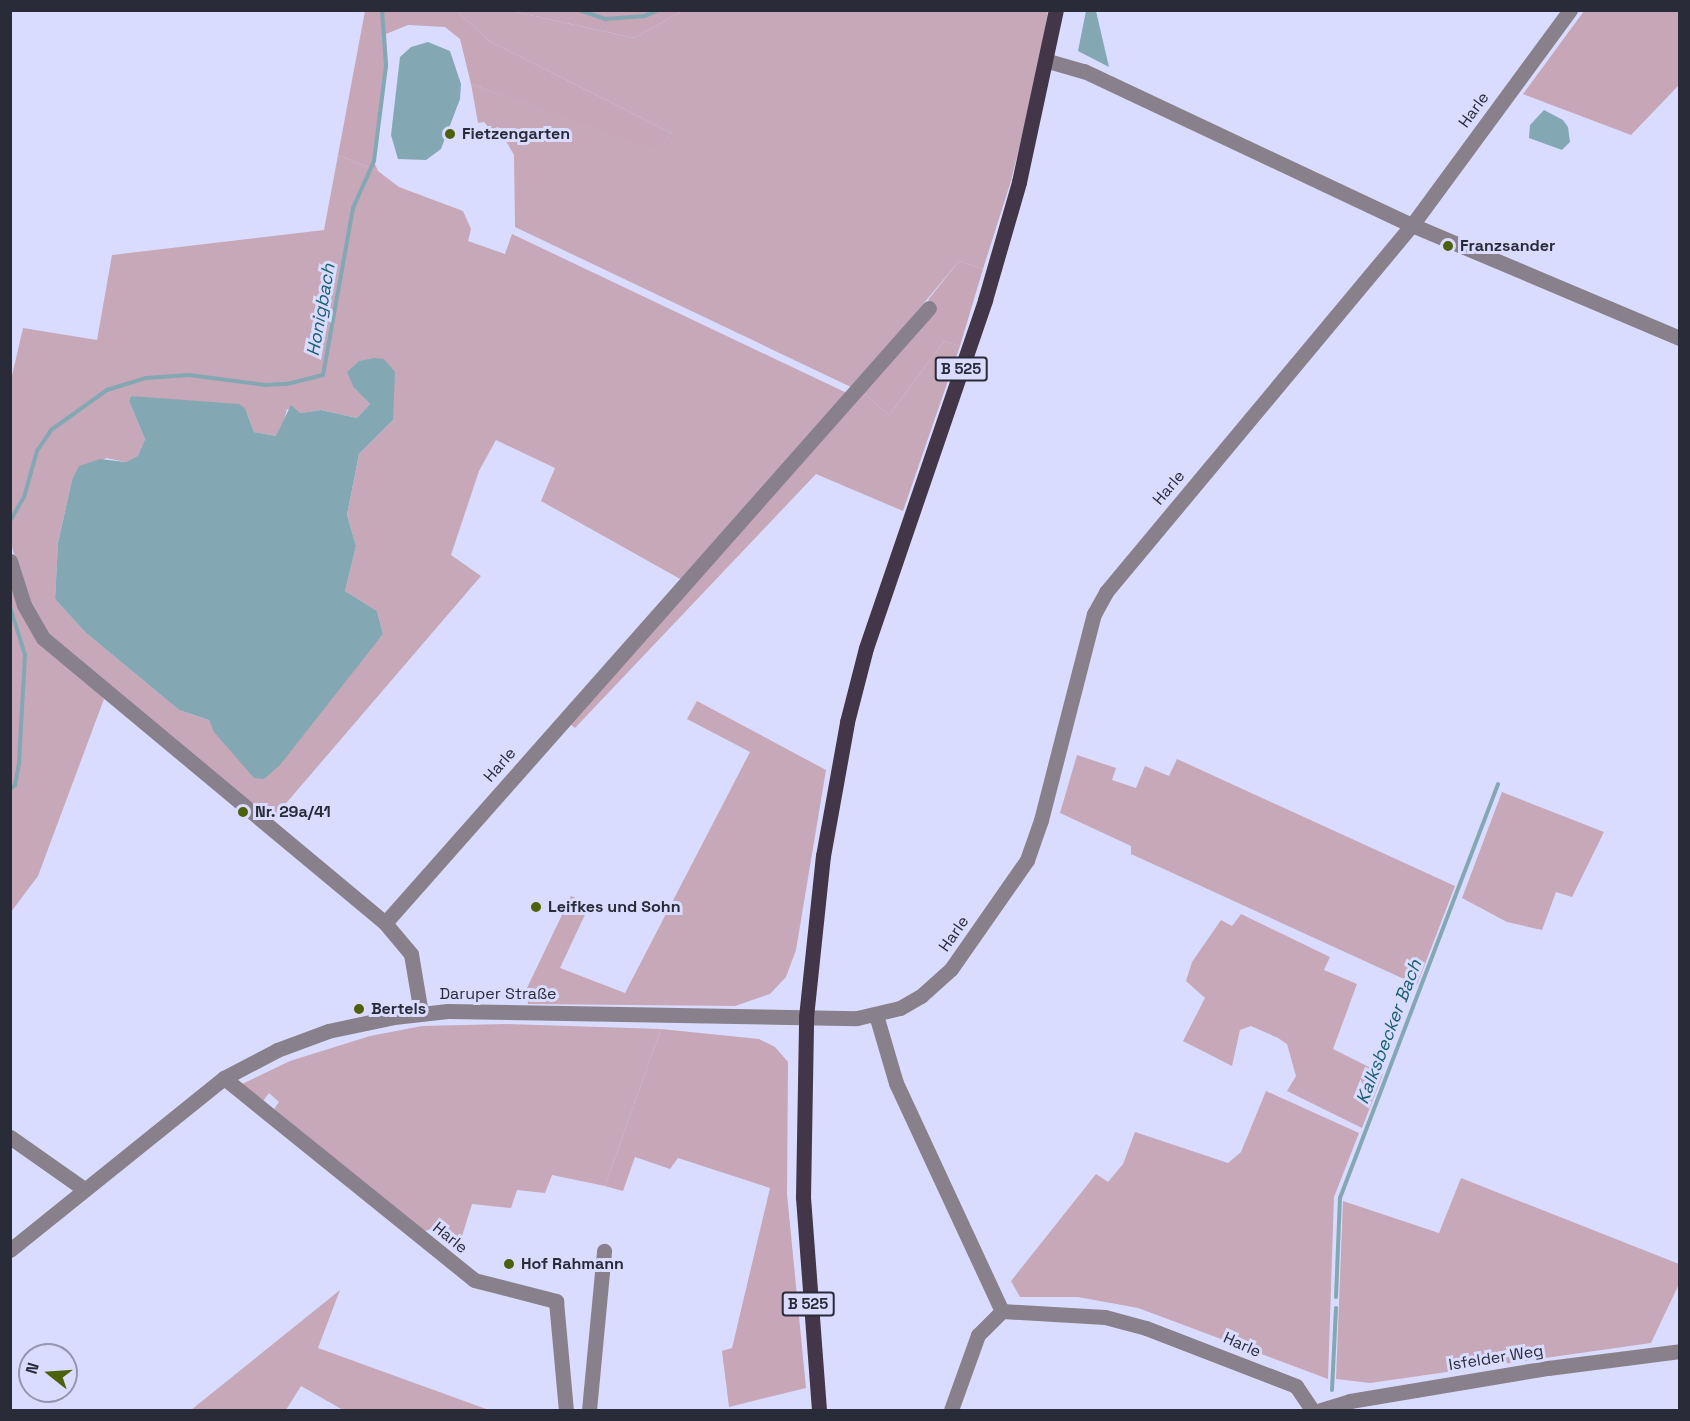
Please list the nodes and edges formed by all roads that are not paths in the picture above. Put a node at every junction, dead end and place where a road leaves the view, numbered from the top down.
1 (1056, 10) edge
2 (1570, 10) edge
3 (1048, 61) junction
4 (1412, 225) junction
5 (929, 308) dead end
6 (1680, 338) edge
7 (10, 561) edge
8 (385, 923) junction
9 (421, 1013) junction
10 (876, 1015) junction
11 (806, 1017) junction
12 (224, 1078) junction
13 (10, 1137) edge
14 (84, 1190) junction
15 (10, 1250) edge
16 (604, 1251) dead end
17 (1002, 1311) junction
18 (1680, 1351) edge
19 (566, 1410) edge
20 (590, 1410) edge
21 (819, 1410) edge
22 (951, 1410) edge
23 (1312, 1410) edge
24 (1321, 1410) edge

1 - 3 main road, B 525
2 - 4 street, Harle
3 - 4 street
3 - 11 main road, B 525
4 - 6 street
4 - 10 street, Harle
5 - 8 street, Harle
7 - 8 street
8 - 9 street
9 - 11 street, Daruper Straße
9 - 12 street, Daruper Straße
10 - 11 street, Harle
10 - 17 street
11 - 21 main road, B 525
12 - 14 street, Daruper Straße
12 - 19 street, Harle
13 - 14 street
14 - 15 street, Daruper Straße
16 - 20 street
17 - 22 street
17 - 23 street, Harle
18 - 24 street, Isfelder Weg

